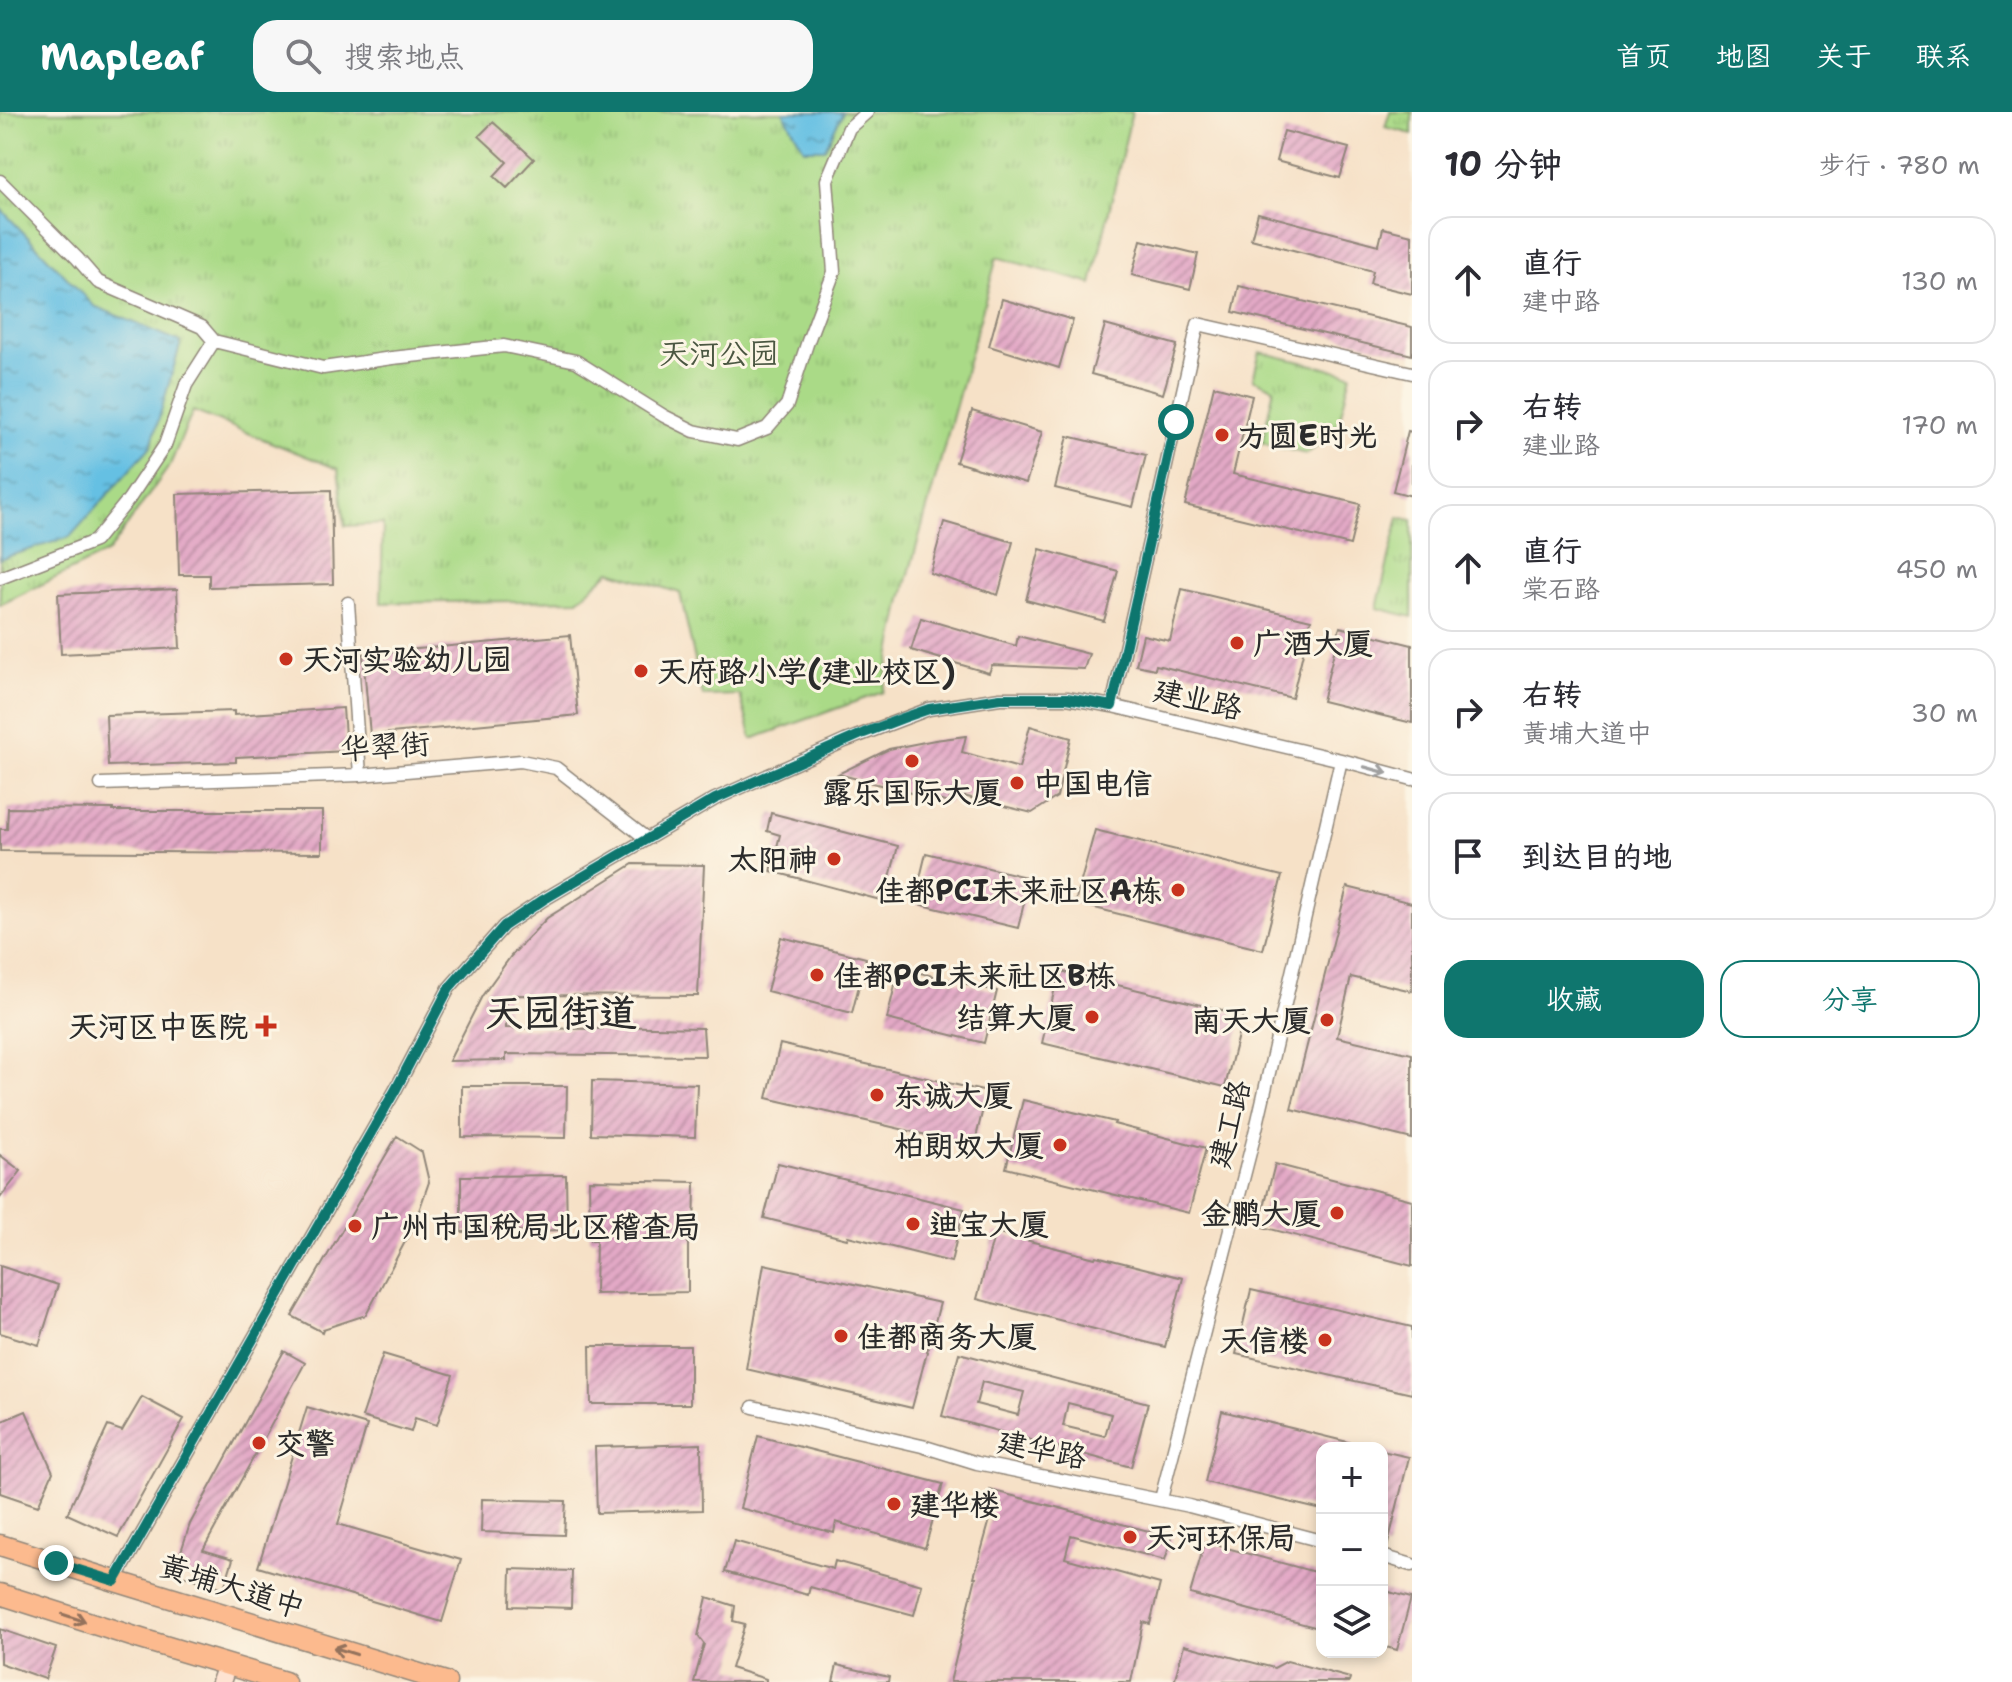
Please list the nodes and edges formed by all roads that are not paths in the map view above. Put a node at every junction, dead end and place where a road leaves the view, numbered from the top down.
1 (867, 112) edge
2 (0, 181) edge
3 (214, 341) junction
4 (1412, 373) edge
5 (0, 578) edge
6 (348, 603) dead end
7 (1112, 706) junction
8 (1341, 760) junction
9 (360, 775) junction
10 (1412, 779) edge
11 (101, 784) dead end
12 (647, 839) junction
13 (753, 1407) dead end
14 (1161, 1499) junction
15 (1316, 1539) edge
16 (0, 1545) edge
17 (1388, 1558) edge
18 (1412, 1565) edge
19 (115, 1581) junction
20 (0, 1594) edge
21 (224, 1674) edge
22 (285, 1682) edge
23 (446, 1682) edge

1 - 3 street
2 - 3 street
3 - 5 street
4 - 7 street
6 - 9 street
7 - 8 street, 建业路
7 - 12 street, 建业路
8 -> 10 street, 建业路
8 - 14 street, 建工路
9 - 11 street, 华翠街
9 - 12 street, 华翠街
12 - 19 street, 建业路
13 - 14 street, 建华路
14 - 15 street, 建华路
16 - 19 main road, 黄埔大道中
17 - 18 street
23 -> 19 main road, 黄埔大道中
20 -> 21 main road
21 - 22 main road

